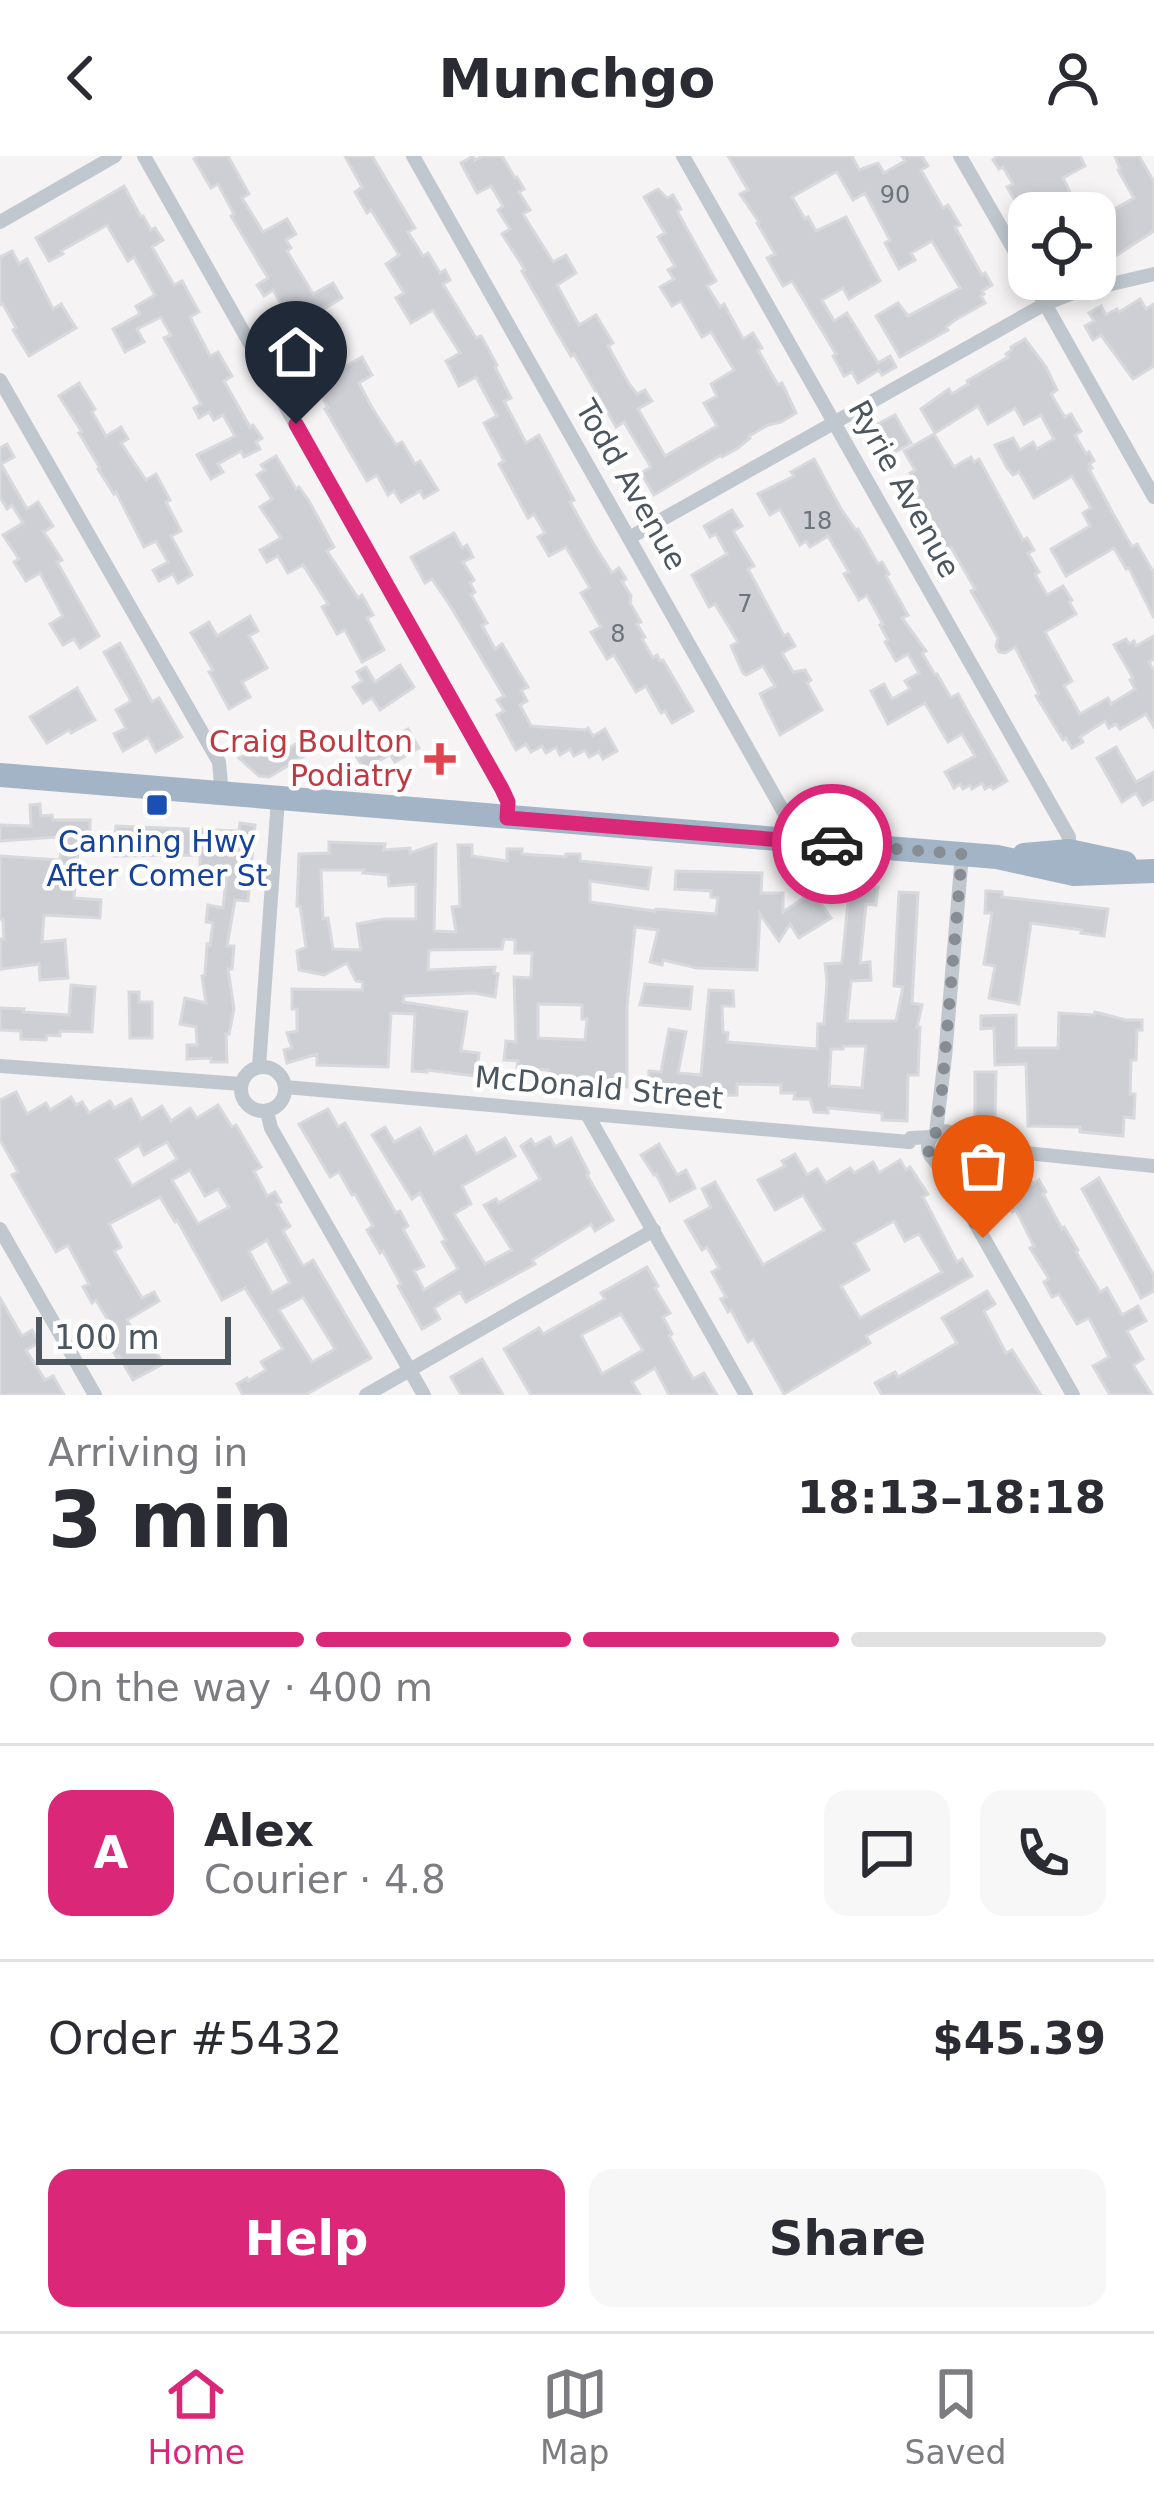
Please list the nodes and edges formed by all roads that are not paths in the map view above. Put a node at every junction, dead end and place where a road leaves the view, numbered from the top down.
1 (115, 156) edge
2 (144, 156) edge
3 (412, 156) edge
4 (683, 156) edge
5 (960, 156) edge
6 (0, 222) edge
7 (1008, 239) edge
8 (1154, 274) edge
9 (1043, 300) edge
10 (1045, 304) junction
11 (0, 380) edge
12 (836, 423) junction
13 (1154, 497) edge
14 (629, 538) junction
15 (0, 775) edge
16 (222, 795) junction
17 (278, 799) junction
18 (507, 818) junction
19 (800, 842) junction
20 (1069, 851) junction
21 (962, 854) junction
22 (997, 857) junction
23 (1154, 870) edge
24 (0, 1066) edge
25 (259, 1067) junction
26 (241, 1084) junction
27 (285, 1087) junction
28 (267, 1112) junction
29 (587, 1114) junction
30 (943, 1146) junction
31 (1154, 1166) edge
32 (0, 1228) edge
33 (654, 1230) junction
34 (410, 1371) junction
35 (95, 1395) edge
36 (367, 1395) edge
37 (424, 1395) edge
38 (746, 1395) edge
39 (1073, 1395) edge

1 - 6 street
2 - 18 street
3 - 14 street, Todd Avenue
4 - 12 street, Ryrie Avenue
5 - 7 street
8 - 10 street
9 - 10 street
10 - 12 street
10 - 13 street
11 - 16 street
12 - 14 street
12 - 20 street, Ryrie Avenue
14 - 19 street, Todd Avenue
15 - 16 highway
16 - 17 highway
17 - 18 highway
17 - 25 street
18 - 19 highway
19 - 21 highway
20 - 22 highway
20 - 23 highway
21 - 22 highway
21 - 30 street
22 - 23 highway
24 - 26 street
25 - 26 street
25 - 27 street
26 - 28 street
27 - 28 street
27 - 29 street, McDonald Street
28 - 34 street
29 - 30 street, McDonald Street
29 - 33 street
30 - 31 street, McDonald Street
30 - 39 street
32 - 35 street
33 - 34 street
33 - 38 street
34 - 36 street
34 - 37 street

